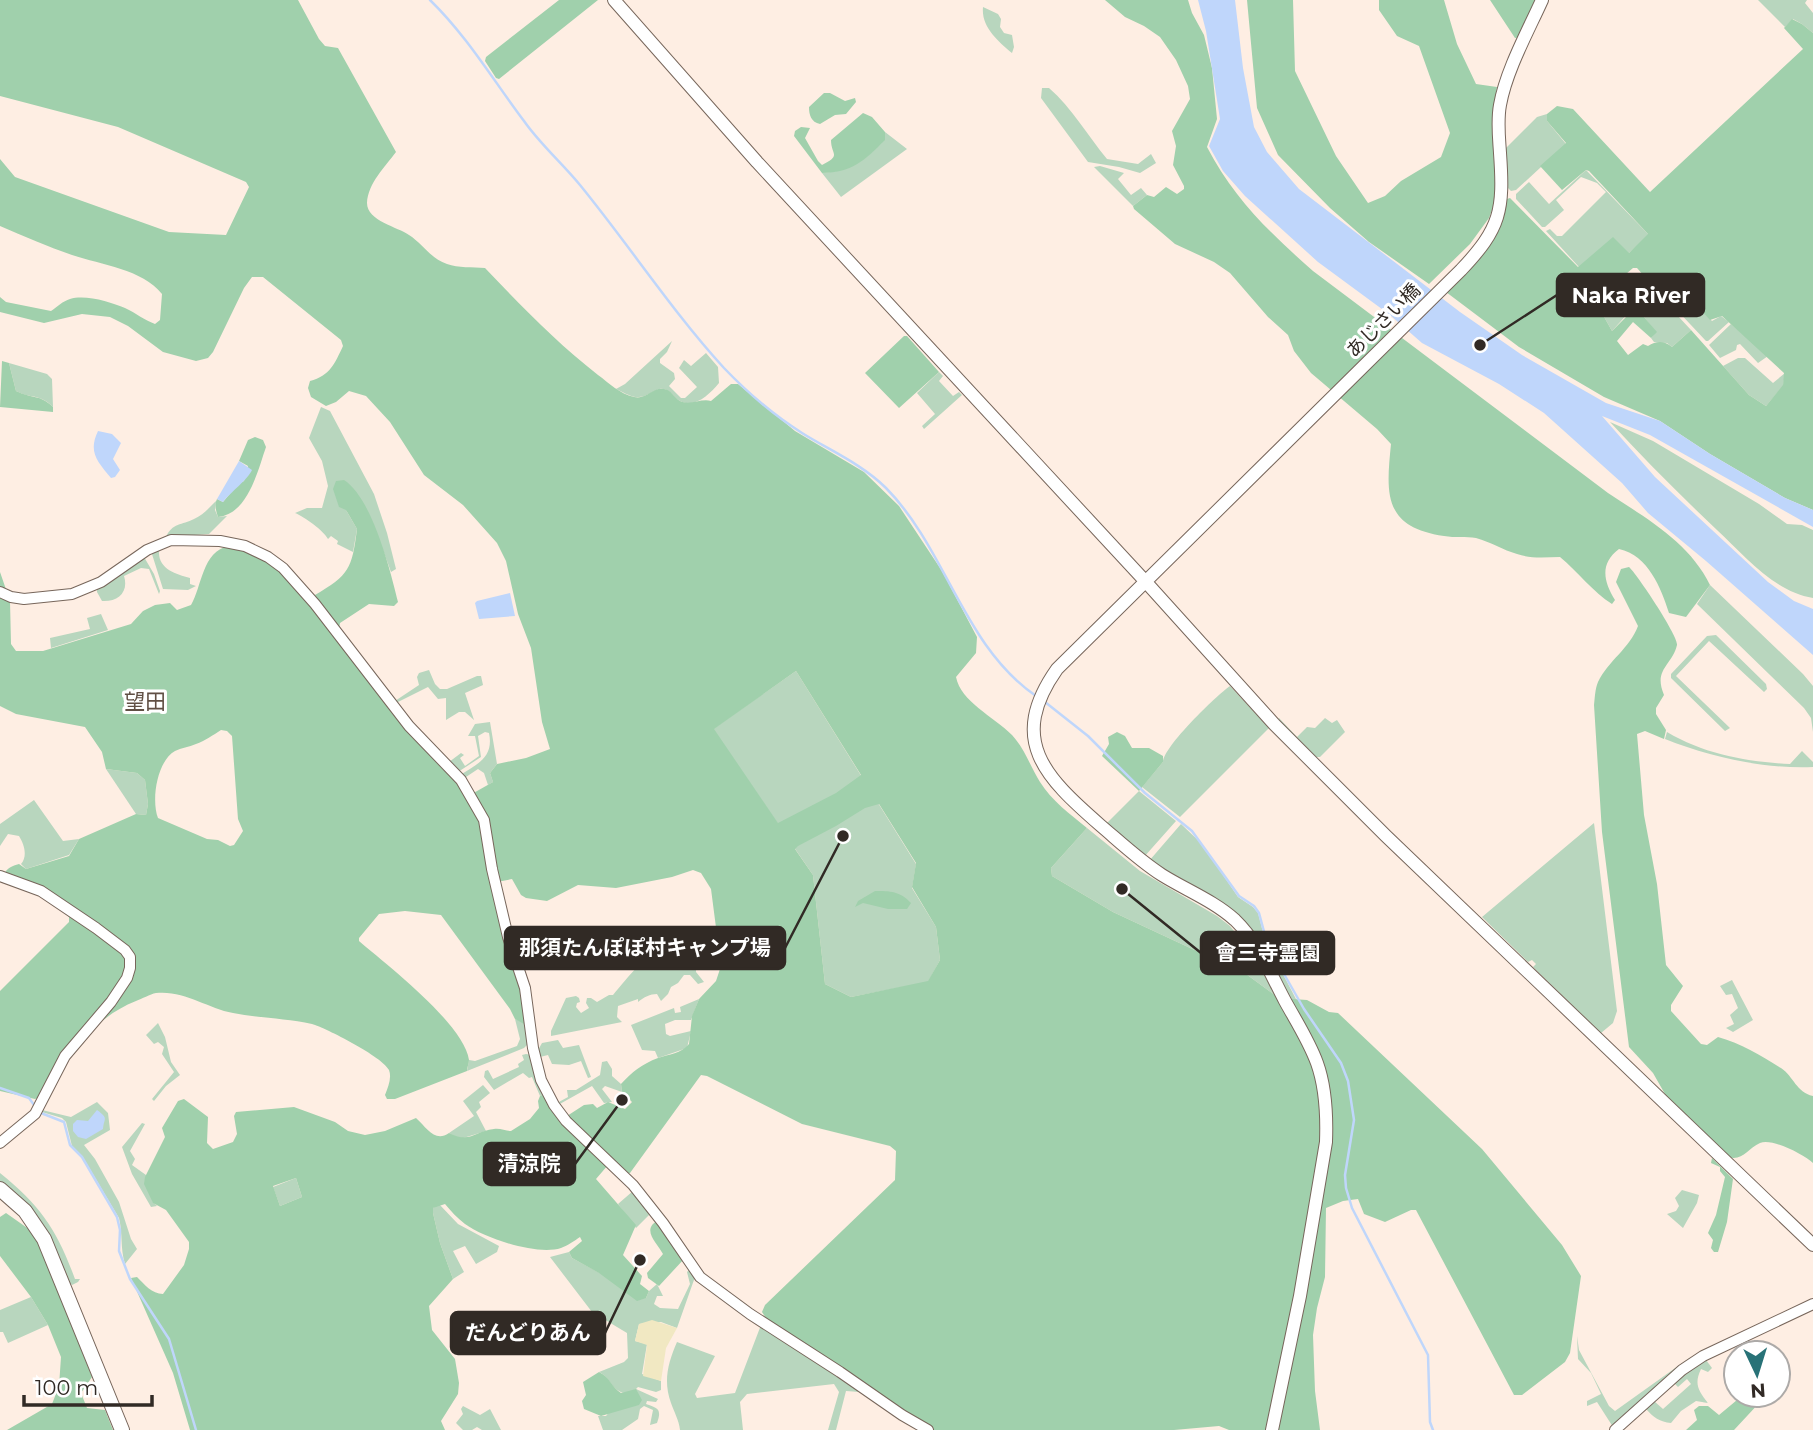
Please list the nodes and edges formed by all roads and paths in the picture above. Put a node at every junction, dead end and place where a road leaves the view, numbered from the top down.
1 (614, 0) edge
2 (1542, 0) edge
3 (1145, 581) junction
4 (0, 592) edge
5 (0, 876) edge
6 (0, 1143) edge
7 (0, 1189) edge
8 (1813, 1244) edge
9 (1813, 1304) edge
10 (122, 1430) edge
11 (928, 1430) edge
12 (1272, 1430) edge
13 (1615, 1430) edge

1 - 3 street
2 - 3 street, あじさい橋
3 - 8 street
3 - 12 street, あじさい橋
4 - 11 street
5 - 6 street
7 - 10 main road
9 - 13 street

